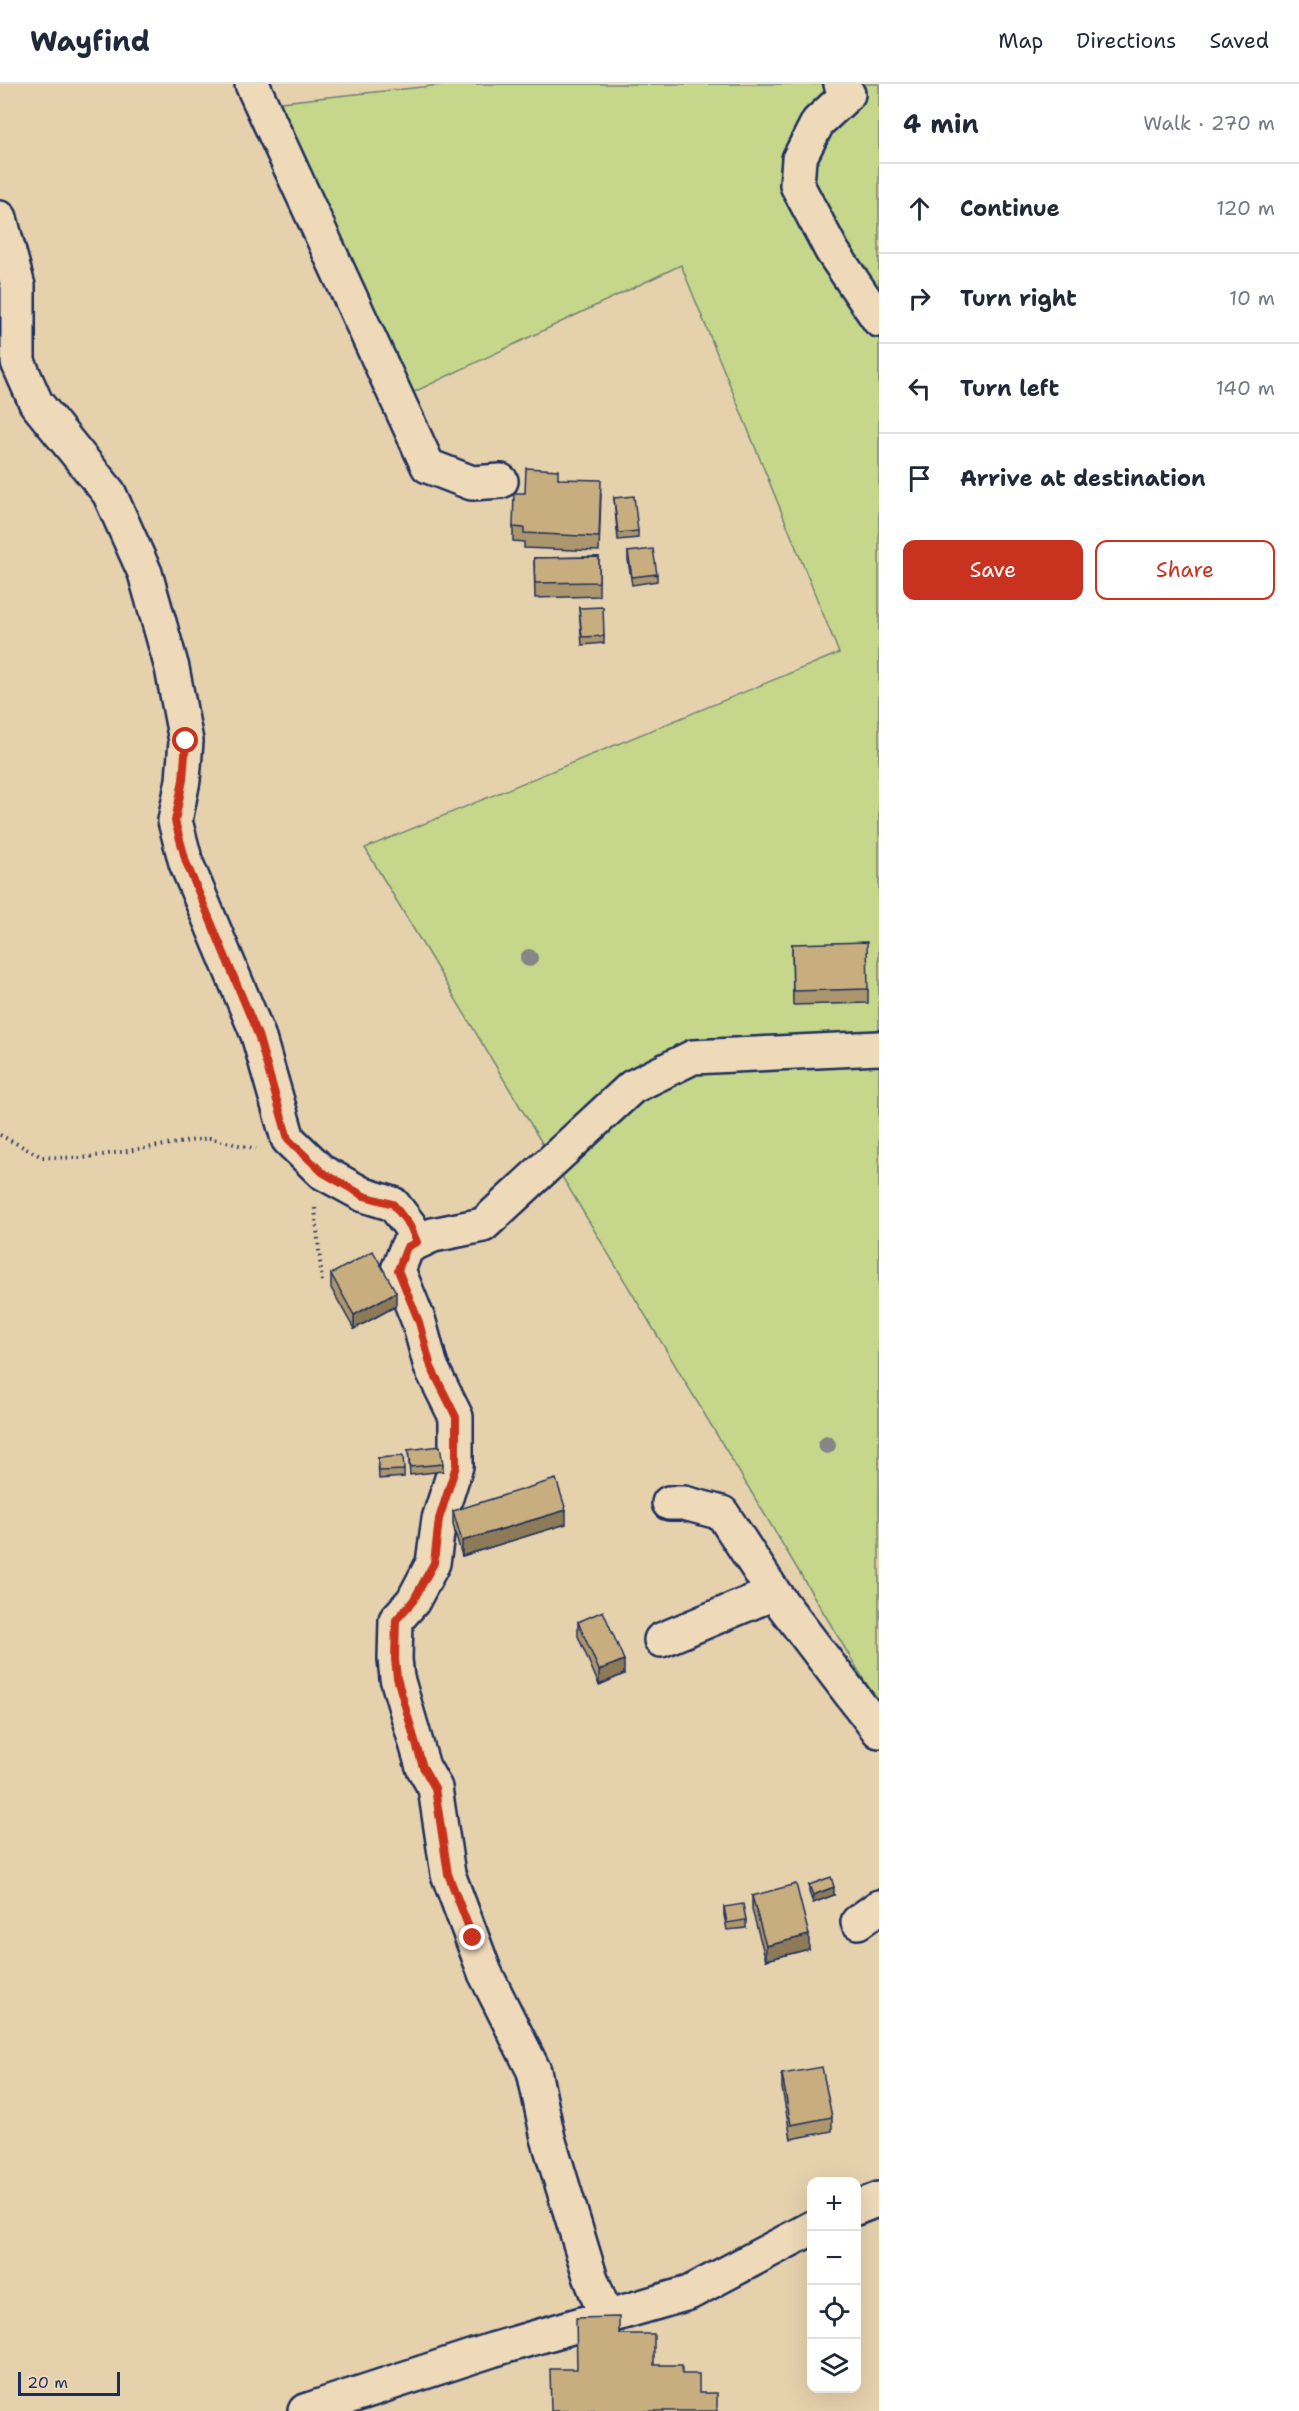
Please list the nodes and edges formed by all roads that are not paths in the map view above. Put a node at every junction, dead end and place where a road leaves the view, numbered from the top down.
1 (252, 84) edge
2 (841, 84) edge
3 (0, 218) edge
4 (879, 320) edge
5 (501, 482) dead end
6 (879, 1048) edge
7 (417, 1242) junction
8 (669, 1503) dead end
9 (774, 1593) junction
10 (662, 1641) dead end
11 (879, 1731) edge
12 (879, 2199) edge
13 (861, 2206) edge
14 (807, 2231) edge
15 (606, 2317) junction
16 (305, 2411) edge

1 - 5 street
2 - 4 street
3 - 7 street
6 - 7 street
7 - 15 street
8 - 9 street
9 - 10 street
9 - 11 street
12 - 13 street
14 - 15 street
15 - 16 street

